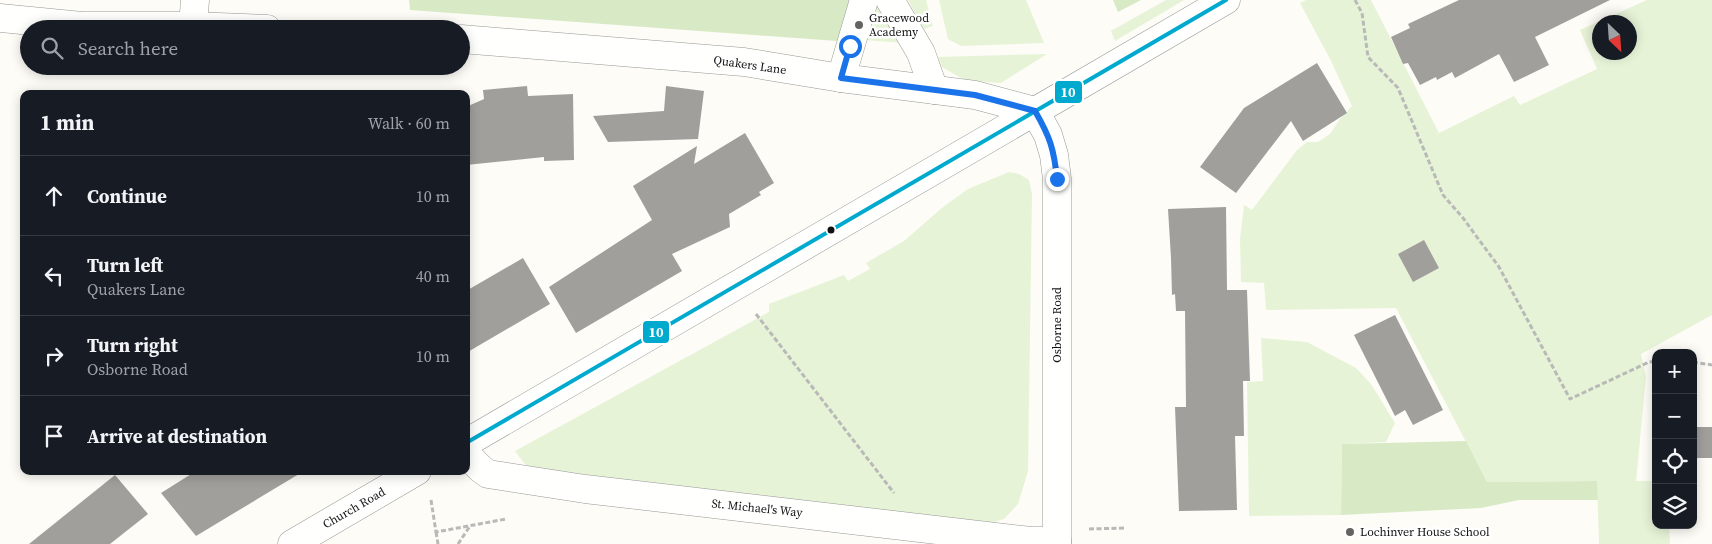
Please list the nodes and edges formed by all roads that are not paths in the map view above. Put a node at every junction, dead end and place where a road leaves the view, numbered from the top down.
1 (864, 0) edge
2 (890, 0) edge
3 (1226, 0) edge
4 (194, 13) edge
5 (0, 18) edge
6 (20, 20) edge
7 (134, 20) edge
8 (226, 20) edge
9 (470, 39) edge
10 (841, 78) junction
11 (934, 90) junction
12 (1035, 111) junction
13 (470, 441) edge
14 (470, 458) edge
15 (410, 475) edge
16 (1057, 542) edge
17 (292, 544) edge

1 - 10 street
2 - 11 street
3 - 12 street
4 - 7 street
4 - 8 street
5 - 6 street
9 - 10 street, Quakers Lane
10 - 11 street, Quakers Lane
11 - 12 street, Quakers Lane
12 - 13 street
12 - 16 street, Osborne Road
14 - 16 street, St. Michael's Way
15 - 17 street, Church Road

